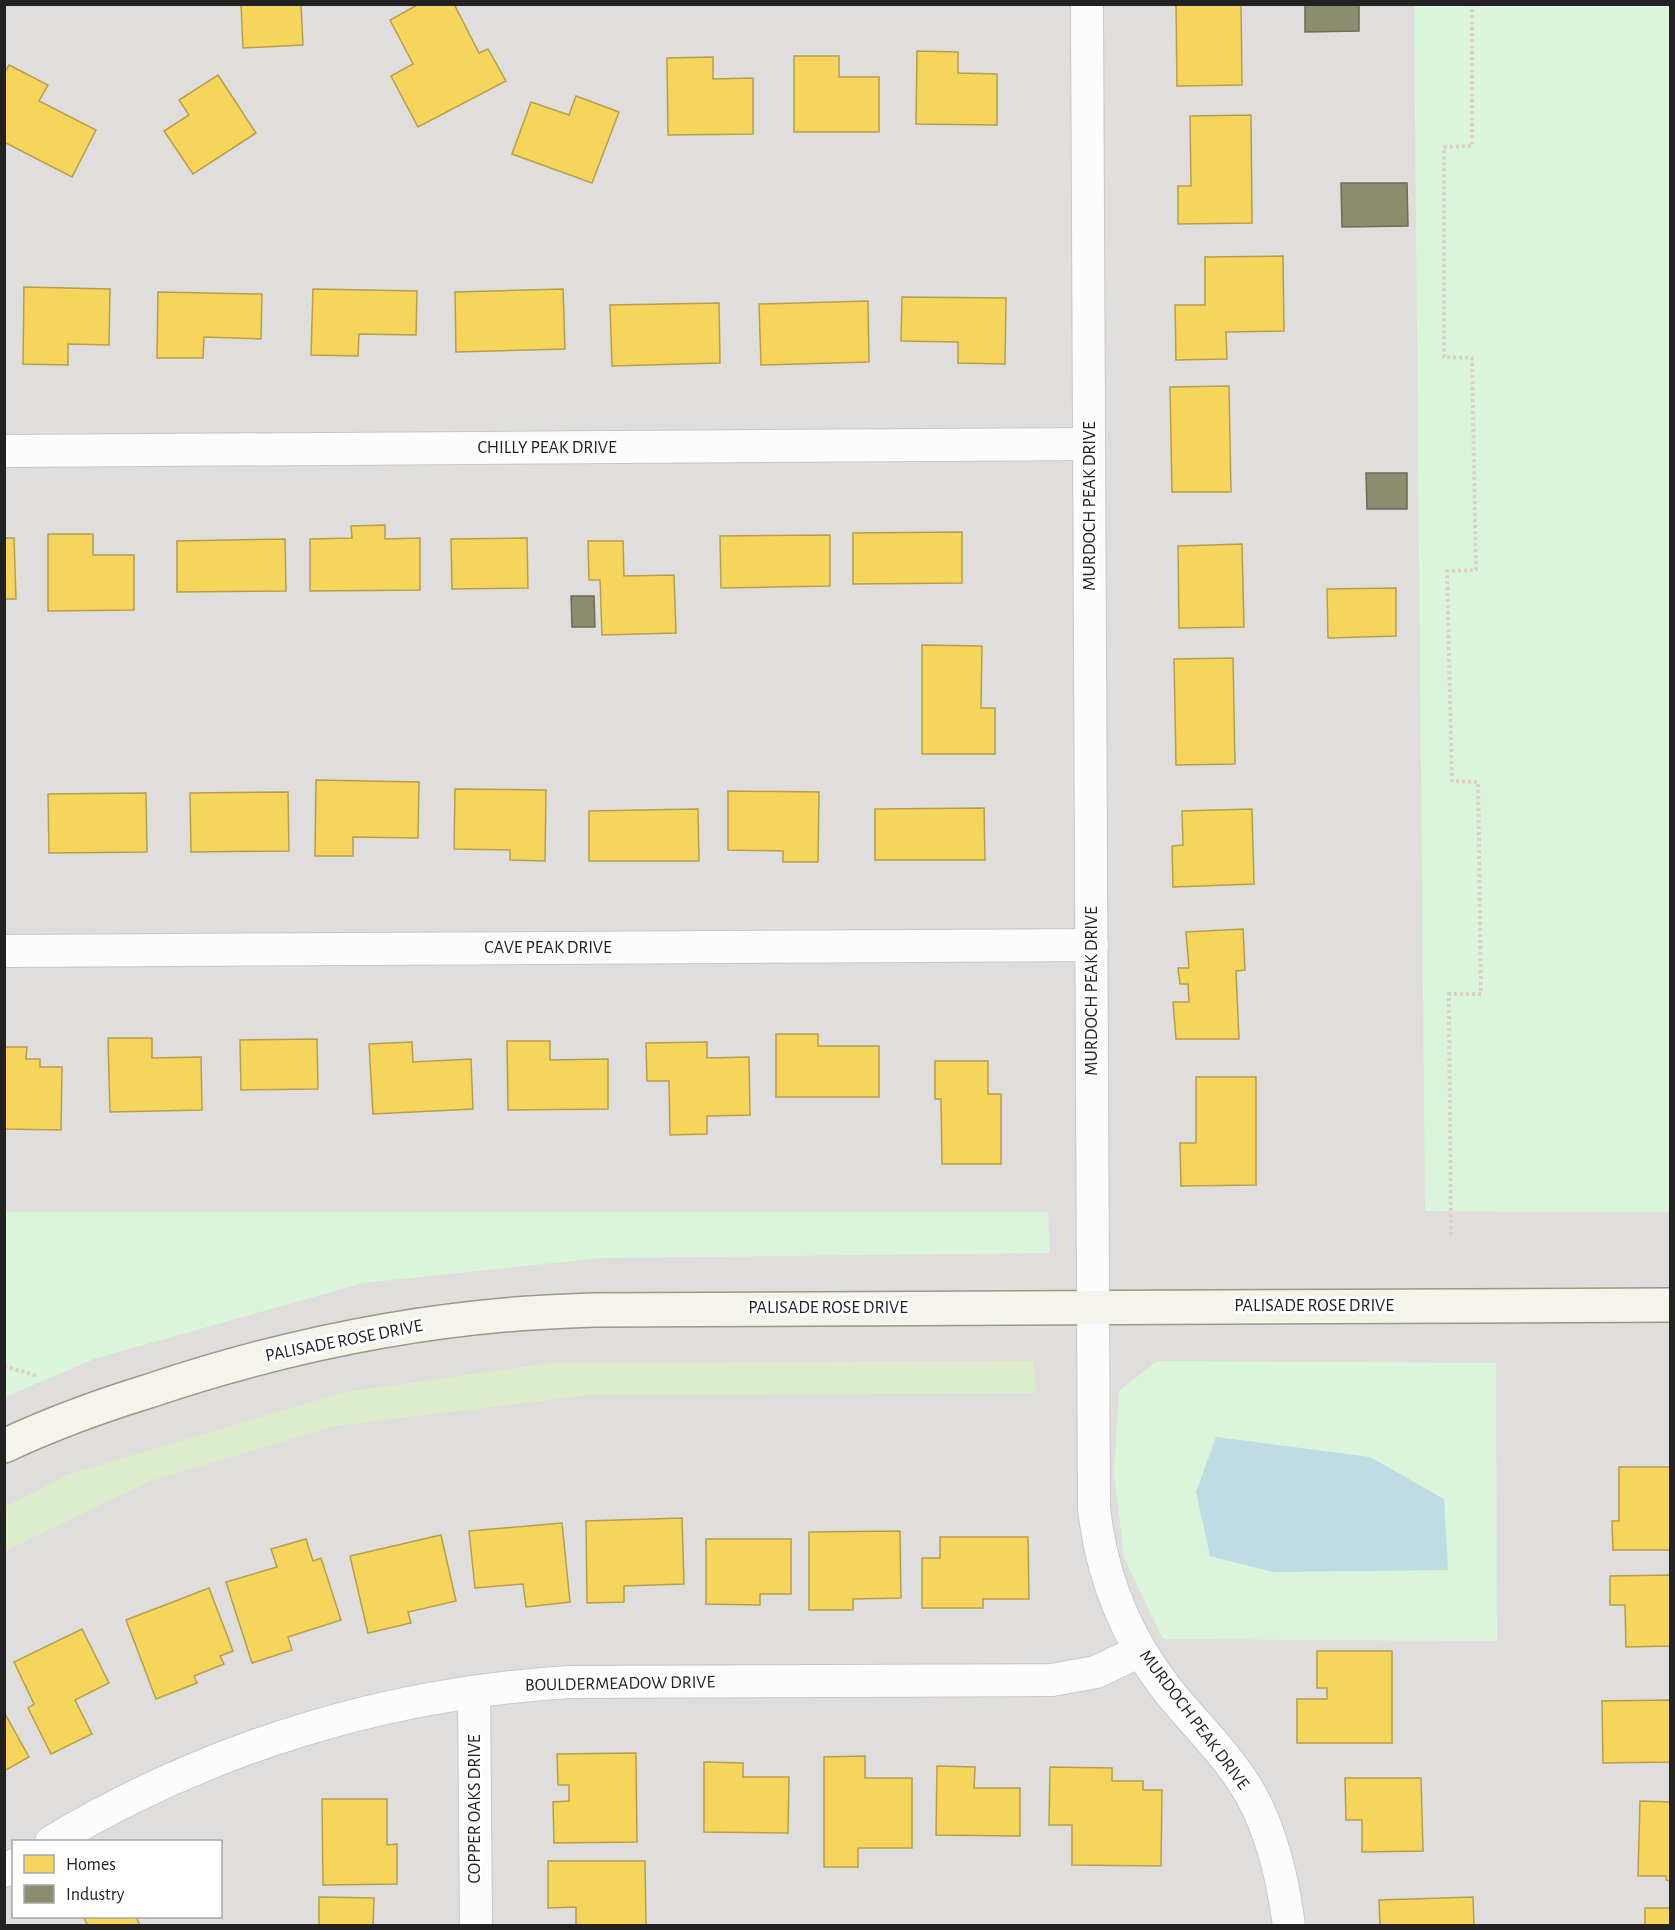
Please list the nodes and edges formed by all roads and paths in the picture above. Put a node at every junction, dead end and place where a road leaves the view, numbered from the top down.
1 (1087, 4) edge
2 (1472, 4) edge
3 (1089, 444) junction
4 (4, 450) edge
5 (1092, 945) junction
6 (4, 951) edge
7 (1451, 1235) dead end
8 (1671, 1305) edge
9 (1091, 1307) junction
10 (4, 1366) edge
11 (38, 1376) dead end
12 (4, 1446) edge
13 (1140, 1651) junction
14 (474, 1692) junction
15 (54, 1840) edge
16 (476, 1926) edge
17 (1289, 1926) edge

1 - 3 street, MURDOCH PEAK DRIVE
2 - 7 path
3 - 4 street, CHILLY PEAK DRIVE
3 - 5 street, MURDOCH PEAK DRIVE
5 - 6 street, CAVE PEAK DRIVE
5 - 9 street, MURDOCH PEAK DRIVE
8 - 9 street, PALISADE ROSE DRIVE
9 - 12 street, PALISADE ROSE DRIVE
9 - 13 street, MURDOCH PEAK DRIVE
10 - 11 path
13 - 14 street, BOULDERMEADOW DRIVE
13 - 17 street, MURDOCH PEAK DRIVE
14 - 15 street, BOULDERMEADOW DRIVE
14 - 16 street, COPPER OAKS DRIVE

